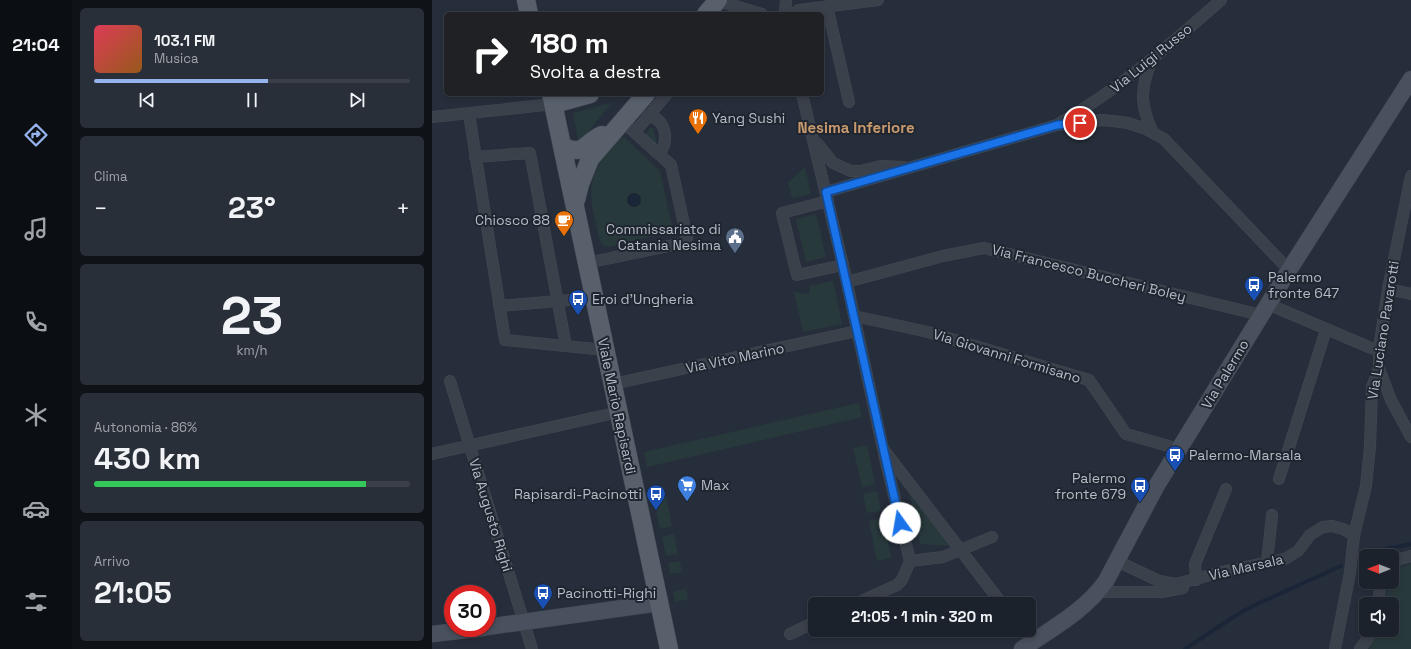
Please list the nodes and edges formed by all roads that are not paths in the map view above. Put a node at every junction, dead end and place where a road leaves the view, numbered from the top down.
1 (526, 0) edge
2 (718, 0) edge
3 (786, 0) edge
4 (878, 0) edge
5 (1221, 0) edge
6 (827, 6) junction
7 (742, 7) edge
8 (529, 12) edge
9 (708, 12) edge
10 (756, 12) edge
11 (785, 12) edge
12 (796, 12) edge
13 (1151, 61) junction
14 (1411, 79) edge
15 (575, 96) edge
16 (645, 96) edge
17 (665, 96) edge
18 (803, 96) edge
19 (552, 99) edge
20 (849, 102) dead end
21 (469, 114) junction
22 (648, 116) junction
23 (432, 117) edge
24 (1057, 125) junction
25 (623, 128) junction
26 (1153, 132) junction
27 (813, 137) junction
28 (562, 146) junction
29 (656, 152) junction
30 (475, 157) junction
31 (914, 167) junction
32 (1411, 176) edge
33 (827, 197) junction
34 (575, 205) junction
35 (843, 265) junction
36 (1289, 270) junction
37 (589, 272) junction
38 (847, 282) junction
39 (1388, 289) junction
40 (1411, 294) edge
41 (594, 298) junction
42 (558, 301) junction
43 (499, 306) junction
44 (1264, 310) junction
45 (854, 316) junction
46 (1326, 330) junction
47 (858, 331) junction
48 (566, 346) junction
49 (1379, 349) junction
50 (605, 350) junction
51 (1379, 368) junction
52 (450, 381) dead end
53 (613, 384) junction
54 (619, 412) junction
55 (1411, 437) edge
56 (470, 446) junction
57 (883, 449) junction
58 (1179, 449) junction
59 (432, 454) edge
60 (1279, 479) dead end
61 (1226, 489) dead end
62 (1272, 515) dead end
63 (1354, 535) junction
64 (992, 537) dead end
65 (961, 551) junction
66 (1411, 556) edge
67 (1399, 560) edge
68 (910, 561) junction
69 (1117, 562) junction
70 (1267, 562) junction
71 (1196, 580) junction
72 (1098, 592) junction
73 (870, 597) edge
74 (997, 597) edge
75 (659, 603) junction
76 (524, 623) junction
77 (808, 625) edge
78 (496, 626) edge
79 (444, 633) edge
80 (432, 634) edge
81 (790, 634) dead end
82 (1368, 637) edge
83 (532, 649) edge
84 (669, 649) edge
85 (1022, 649) edge
86 (1335, 649) edge
87 (1360, 649) edge

1 - 8 main road
2 - 7 street
2 - 9 main road
3 - 11 street
4 - 6 street
5 - 13 street, Via Luigi Russo
6 - 12 street
6 - 20 street
7 - 10 street
13 - 24 street, Via Luigi Russo
13 - 26 street
14 - 36 main road, Via Palermo
15 - 19 main road
16 - 25 main road
17 - 22 street
18 - 27 street
19 - 21 street
19 - 28 main road, Viale Mario Rapisardi
21 - 23 street
21 - 30 street
22 - 25 street
22 - 29 street
24 - 26 street
24 - 31 street
25 - 28 main road
25 - 29 street
25 - 34 main road
26 - 36 street
27 - 31 street
27 - 33 street
28 - 34 main road, Viale Mario Rapisardi
29 - 37 street
30 - 42 street
30 - 43 street
31 - 33 street
32 - 39 street, Via Luciano Pavarotti
33 - 35 street
33 - 35 street
34 - 37 main road, Viale Mario Rapisardi
35 - 38 street
36 - 44 main road, Via Palermo
37 - 41 main road, Viale Mario Rapisardi
38 - 44 street, Via Francesco Buccheri Boley
38 - 45 street
39 - 40 street
39 - 49 street, Via Luciano Pavarotti
41 - 42 street
41 - 50 main road, Viale Mario Rapisardi
42 - 43 street
42 - 48 street
43 - 48 street
44 - 46 street, Via Francesco Buccheri Boley
44 - 58 main road, Via Palermo
45 - 47 street
45 - 58 street, Via Giovanni Formisano
46 - 49 street, Via Francesco Buccheri Boley
46 - 60 street
47 - 53 street, Via Vito Marino
47 - 57 street
48 - 50 street
49 - 51 street, Via Luciano Pavarotti
50 - 53 main road, Viale Mario Rapisardi
51 - 55 street
51 - 63 street, Via Luciano Pavarotti
52 - 56 street, Via Augusto Righi
53 - 54 main road, Viale Mario Rapisardi
54 - 56 street
54 - 75 main road, Viale Mario Rapisardi
56 - 59 street
56 - 76 street, Via Augusto Righi
57 - 65 street
57 - 68 street
58 - 69 main road, Via Palermo
61 - 71 street
62 - 70 street
63 - 70 street, Via Marsala
63 - 86 street, Via Luciano Pavarotti
64 - 65 street
65 - 68 street
65 - 74 street
66 - 67 street
68 - 73 street
69 - 71 street
69 - 72 main road, Via Palermo
70 - 71 street, Via Marsala
71 - 72 street
72 - 85 main road, Via Palermo
75 - 76 main road
75 - 84 main road, Viale Mario Rapisardi
76 - 78 main road
76 - 83 street, Via Augusto Righi
77 - 81 street
79 - 80 main road
82 - 87 street

